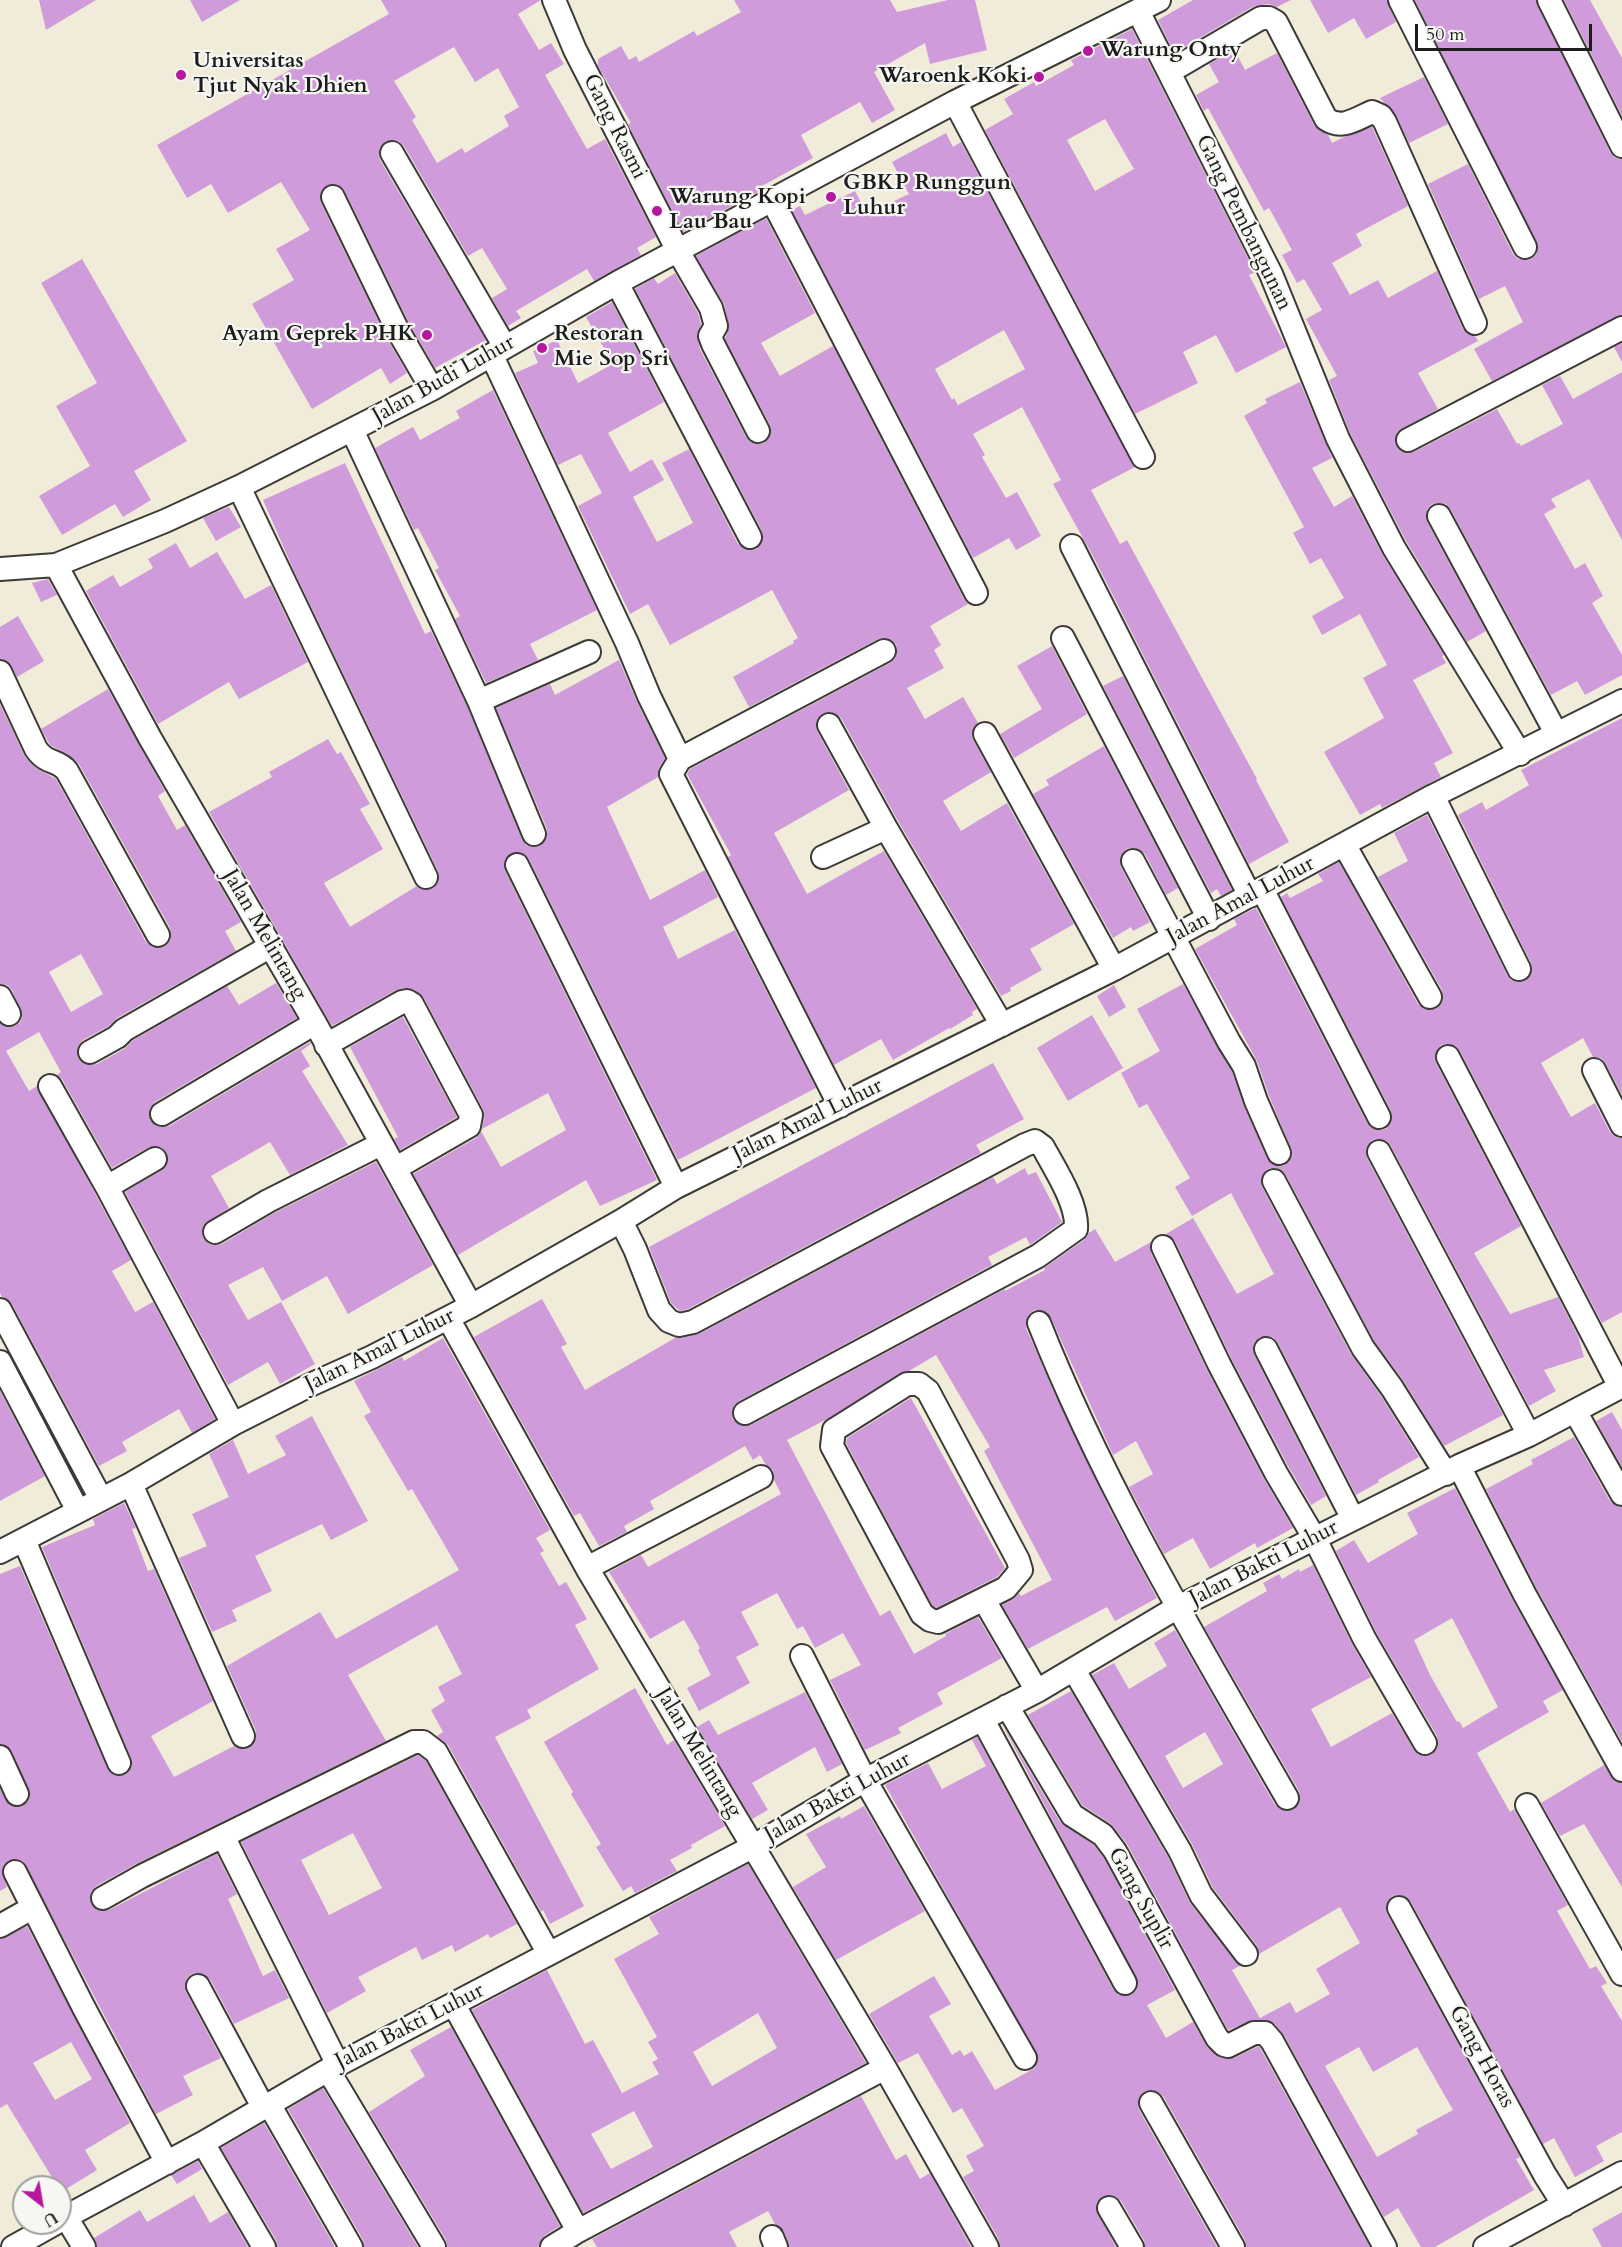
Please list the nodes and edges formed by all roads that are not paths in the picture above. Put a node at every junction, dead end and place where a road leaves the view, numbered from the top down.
1 (1159, 0) edge
2 (1400, 0) edge
3 (1549, 0) edge
4 (559, 2) edge
5 (1138, 11) junction
6 (1169, 72) junction
7 (955, 102) junction
8 (1622, 146) edge
9 (392, 153) dead end
10 (333, 197) dead end
11 (773, 201) junction
12 (1525, 247) dead end
13 (678, 251) junction
14 (617, 284) junction
15 (1475, 323) dead end
16 (1622, 327) edge
17 (498, 351) junction
18 (432, 388) junction
19 (352, 430) junction
20 (758, 431) dead end
21 (1408, 440) dead end
22 (1143, 457) dead end
23 (239, 487) junction
24 (1439, 516) dead end
25 (750, 537) dead end
26 (1072, 546) dead end
27 (56, 565) junction
28 (0, 569) edge
29 (976, 593) dead end
30 (1064, 638) dead end
31 (884, 651) dead end
32 (589, 652) dead end
33 (0, 672) edge
34 (479, 700) junction
35 (1622, 701) edge
36 (829, 725) dead end
37 (1556, 733) junction
38 (985, 734) dead end
39 (1520, 754) junction
40 (680, 759) junction
41 (1434, 796) junction
42 (886, 828) junction
43 (534, 834) dead end
44 (1345, 846) junction
45 (823, 857) dead end
46 (1133, 861) dead end
47 (517, 865) dead end
48 (426, 877) dead end
49 (1256, 892) junction
50 (1209, 919) junction
51 (158, 935) dead end
52 (1174, 937) junction
53 (271, 946) junction
54 (1114, 969) junction
55 (1519, 969) dead end
56 (1430, 997) dead end
57 (315, 1023) junction
58 (1002, 1024) junction
59 (326, 1045) junction
60 (90, 1052) dead end
61 (1448, 1057) dead end
62 (1594, 1070) dead end
63 (50, 1086) dead end
64 (840, 1106) junction
65 (162, 1114) dead end
66 (1379, 1117) dead end
67 (1622, 1125) edge
68 (381, 1144) junction
69 (1279, 1152) dead end
70 (1379, 1152) dead end
71 (155, 1159) dead end
72 (396, 1168) junction
73 (1274, 1181) dead end
74 (107, 1187) junction
75 (676, 1187) junction
76 (621, 1221) junction
77 (215, 1232) dead end
78 (1163, 1247) dead end
79 (471, 1306) junction
80 (0, 1310) edge
81 (448, 1318) junction
82 (1038, 1323) dead end
83 (1266, 1349) dead end
84 (0, 1362) edge
85 (1621, 1386) edge
86 (1575, 1411) junction
87 (745, 1413) dead end
88 (233, 1424) junction
89 (1529, 1434) junction
90 (1453, 1470) junction
91 (761, 1477) dead end
92 (131, 1484) junction
93 (1622, 1494) edge
94 (101, 1499) junction
95 (78, 1511) junction
96 (1353, 1519) junction
97 (1315, 1539) junction
98 (24, 1540) junction
99 (0, 1552) edge
100 (587, 1568) junction
101 (984, 1600) junction
102 (1178, 1607) junction
103 (802, 1656) dead end
104 (1074, 1670) junction
105 (1037, 1691) junction
106 (1008, 1706) junction
107 (983, 1720) junction
108 (243, 1736) dead end
109 (1425, 1743) dead end
110 (0, 1757) edge
111 (119, 1763) dead end
112 (1622, 1770) edge
113 (865, 1780) junction
114 (17, 1794) dead end
115 (1287, 1798) dead end
116 (1527, 1805) dead end
117 (223, 1836) junction
118 (754, 1846) junction
119 (15, 1872) dead end
120 (103, 1898) dead end
121 (32, 1908) junction
122 (1400, 1908) dead end
123 (0, 1926) edge
124 (549, 1954) junction
125 (1246, 1954) dead end
126 (1622, 1974) edge
127 (1125, 1983) dead end
128 (198, 1986) dead end
129 (454, 2005) junction
130 (1025, 2058) dead end
131 (333, 2067) junction
132 (885, 2068) junction
133 (1151, 2103) dead end
134 (266, 2105) junction
135 (203, 2143) junction
136 (167, 2163) junction
137 (1622, 2173) edge
138 (1564, 2205) junction
139 (1109, 2208) dead end
140 (72, 2214) edge
141 (578, 2231) junction
142 (72, 2233) edge
143 (35, 2235) edge
144 (14, 2247) edge
145 (84, 2247) edge
146 (264, 2247) edge
147 (351, 2247) edge
148 (434, 2247) edge
149 (552, 2247) edge
150 (987, 2247) edge
151 (1132, 2247) edge
152 (1233, 2247) edge
153 (1385, 2247) edge
154 (1486, 2247) edge

1 - 5 street, Jalan Budi Luhur
2 - 12 street
3 - 8 street
4 - 13 street, Gang Rasmi
5 - 6 street, Gang Pembangunan
5 - 7 street, Jalan Budi Luhur
6 - 15 street
6 - 39 street, Gang Pembangunan
7 - 11 street, Jalan Budi Luhur
7 - 22 street
9 - 17 street
10 - 18 street
11 - 13 street, Jalan Budi Luhur
11 - 29 street
13 - 14 street, Jalan Budi Luhur
13 - 20 street, Gang Rasmi
14 - 17 street, Jalan Budi Luhur
14 - 25 street
16 - 21 street
17 - 18 street, Jalan Budi Luhur
17 - 40 street
18 - 19 street, Jalan Budi Luhur
19 - 23 street, Jalan Budi Luhur
19 - 34 street
23 - 27 street, Jalan Budi Luhur
23 - 48 street
24 - 37 street
26 - 49 street
27 - 28 street, Jalan Budi Luhur
27 - 53 street, Jalan Melintang
30 - 50 street
31 - 40 street
32 - 34 street
33 - 51 street
34 - 43 street
35 - 37 street, Jalan Amal Luhur
36 - 42 street
37 - 39 street, Jalan Amal Luhur
38 - 54 street
39 - 41 street, Jalan Amal Luhur
40 - 64 street
41 - 44 street, Jalan Amal Luhur
41 - 55 street
42 - 45 street
42 - 58 street
44 - 49 street, Jalan Amal Luhur
44 - 56 street
46 - 52 street
47 - 75 street
49 - 50 street, Jalan Amal Luhur
49 - 66 street
50 - 52 street, Jalan Amal Luhur
52 - 54 street, Jalan Amal Luhur
52 - 69 street
53 - 57 street, Jalan Melintang
53 - 60 street
54 - 58 street, Jalan Amal Luhur
57 - 59 street, Jalan Melintang
57 - 65 street
58 - 64 street, Jalan Amal Luhur
59 - 68 street, Jalan Melintang
59 - 72 street
61 - 85 street
62 - 67 street
63 - 74 street
64 - 75 street, Jalan Amal Luhur
68 - 72 street, Jalan Melintang
68 - 77 street
70 - 89 street
71 - 74 street
72 - 79 street, Jalan Melintang
73 - 90 street
74 - 88 street
75 - 76 street, Jalan Amal Luhur
76 - 79 street, Jalan Amal Luhur
76 - 87 street
78 - 97 street
79 - 81 street, Jalan Amal Luhur
80 - 94 street
81 - 88 street, Jalan Amal Luhur
81 - 100 street, Jalan Melintang
82 - 102 street
83 - 96 street
84 - 95 street
85 - 86 street, Jalan Bakti Luhur
86 - 89 street, Jalan Bakti Luhur
86 - 93 street
88 - 92 street, Jalan Amal Luhur
89 - 90 street, Jalan Bakti Luhur
90 - 96 street, Jalan Bakti Luhur
90 - 112 street
91 - 100 street
92 - 94 street, Jalan Amal Luhur
92 - 108 street
94 - 95 street, Jalan Amal Luhur
95 - 98 street, Jalan Amal Luhur
96 - 97 street, Jalan Bakti Luhur
97 - 102 street, Jalan Bakti Luhur
97 - 109 street
98 - 99 street, Jalan Amal Luhur
98 - 111 street
100 - 118 street, Jalan Melintang
101 - 101 street
101 - 105 street
102 - 104 street, Jalan Bakti Luhur
102 - 115 street
103 - 113 street
104 - 105 street, Jalan Bakti Luhur
104 - 125 street
105 - 106 street, Jalan Bakti Luhur
106 - 107 street, Jalan Bakti Luhur
106 - 153 street, Gang Suplir
107 - 113 street, Jalan Bakti Luhur
107 - 127 street
110 - 114 street
113 - 118 street, Jalan Bakti Luhur
113 - 130 street
116 - 126 street
117 - 120 street
117 - 124 street
117 - 131 street
118 - 124 street, Jalan Bakti Luhur
118 - 132 street, Jalan Melintang
119 - 121 street
121 - 123 street
121 - 136 street
122 - 138 street, Gang Horas
124 - 129 street, Jalan Bakti Luhur
128 - 134 street
129 - 131 street, Jalan Bakti Luhur
129 - 141 street
131 - 134 street, Jalan Bakti Luhur
131 - 148 street
132 - 141 street
132 - 150 street, Jalan Melintang
133 - 152 street
134 - 135 street, Jalan Bakti Luhur
134 - 147 street
135 - 136 street, Jalan Bakti Luhur
135 - 146 street
136 - 140 street, Jalan Bakti Luhur
137 - 138 street
138 - 154 street
139 - 151 street
141 - 149 street
142 - 145 street
143 - 144 street, Jalan Bakti Luhur

